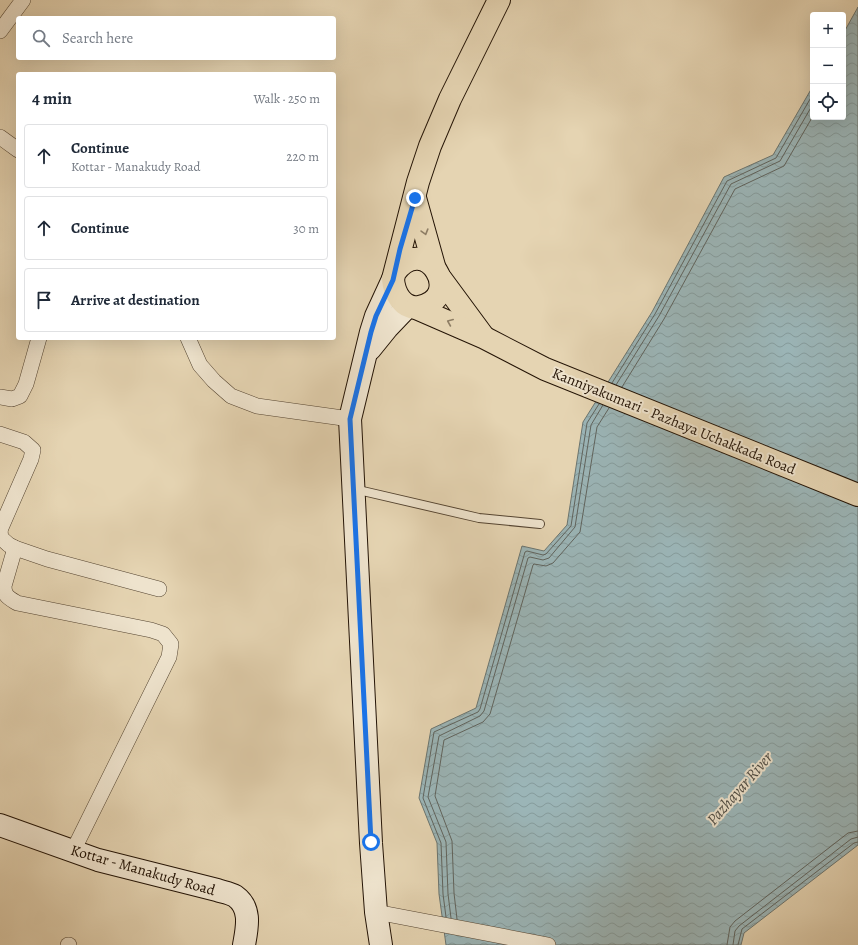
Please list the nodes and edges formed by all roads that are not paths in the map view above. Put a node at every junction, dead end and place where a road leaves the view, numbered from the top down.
1 (23, 0) edge
2 (499, 0) edge
3 (0, 31) edge
4 (0, 137) edge
5 (16, 149) edge
6 (415, 198) junction
7 (437, 273) junction
8 (394, 276) junction
9 (412, 307) junction
10 (38, 340) edge
11 (189, 340) edge
12 (489, 340) junction
13 (367, 353) junction
14 (0, 398) edge
15 (350, 419) junction
16 (0, 434) edge
17 (354, 488) junction
18 (858, 495) edge
19 (540, 524) dead end
20 (0, 530) edge
21 (15, 548) junction
22 (159, 589) dead end
23 (0, 825) edge
24 (73, 851) junction
25 (376, 912) junction
26 (244, 945) edge
27 (381, 945) edge
28 (548, 945) edge

1 - 3 street
2 - 6 main road, Kanniyakumari - Pazhaya Uchakkada Road
4 - 5 street
6 -> 7 main road, Kanniyakumari - Pazhaya Uchakkada Road
6 - 8 main road, Kanniyakumari - Pazhaya Uchakkada Road
7 - 8 main road
7 - 9 main road
7 - 12 main road, Kanniyakumari - Pazhaya Uchakkada Road
8 - 9 main road, Kanniyakumari - Pazhaya Uchakkada Road
8 - 13 main road
12 -> 9 main road, Kanniyakumari - Pazhaya Uchakkada Road
9 - 13 main road
10 - 14 street
11 - 15 street
12 - 18 main road, Kanniyakumari - Pazhaya Uchakkada Road
13 - 15 main road
15 - 17 main road
16 - 20 street
17 - 19 lane
17 - 25 main road
20 - 21 street
21 - 22 street
21 - 24 street
23 - 24 main road, Kottar - Manakudy Road
24 - 26 main road, Kottar - Manakudy Road
25 - 27 main road
25 - 28 street

